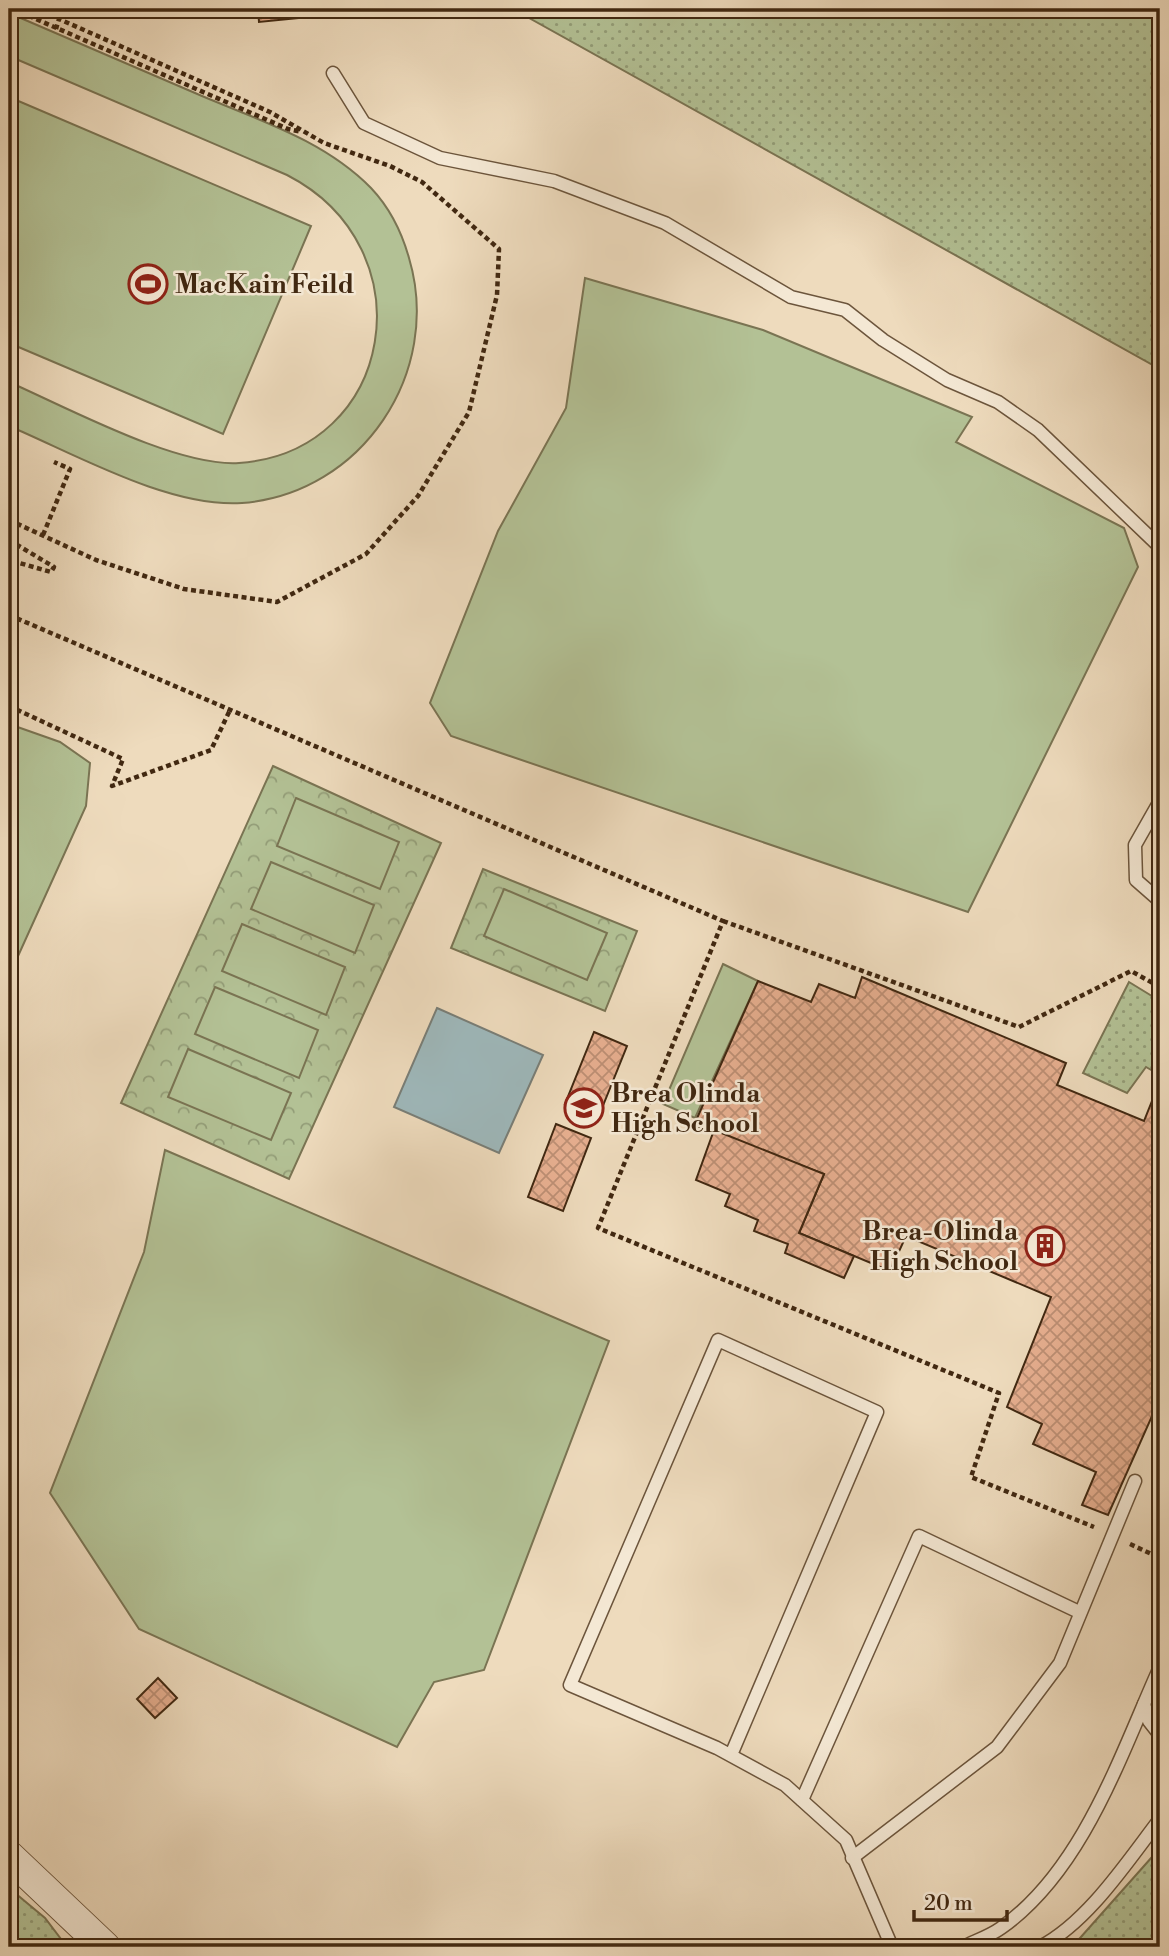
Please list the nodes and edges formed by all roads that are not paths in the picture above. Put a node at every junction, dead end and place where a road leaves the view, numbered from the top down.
1 (332, 73) dead end
2 (1160, 547) edge
3 (1160, 801) edge
4 (1160, 901) edge
5 (1135, 1481) dead end
6 (1079, 1612) junction
7 (1160, 1667) edge
8 (1144, 1704) junction
9 (1160, 1735) edge
10 (731, 1755) junction
11 (802, 1800) junction
12 (1160, 1819) edge
13 (9, 1856) edge
14 (852, 1858) junction
15 (105, 1947) edge
16 (892, 1947) edge
17 (963, 1947) edge
18 (1040, 1947) edge

1 - 2 lane
3 - 4 lane
5 - 6 lane
6 - 11 lane
6 - 14 lane
7 - 8 lane
8 - 9 lane
8 - 17 lane
10 - 10 lane
10 - 11 lane
11 - 14 lane
12 - 18 lane
13 - 15 street
14 - 16 lane

